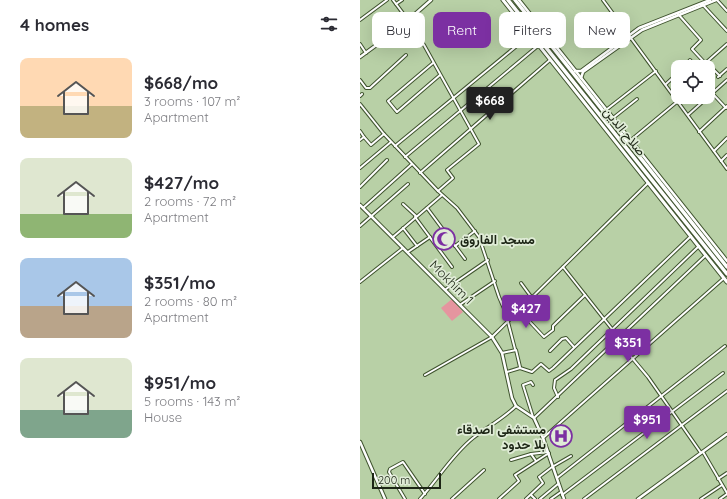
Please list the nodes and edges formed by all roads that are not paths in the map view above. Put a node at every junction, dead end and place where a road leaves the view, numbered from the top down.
1 (387, 0) edge
2 (393, 0) edge
3 (402, 0) edge
4 (430, 0) edge
5 (503, 0) edge
6 (508, 0) edge
7 (515, 0) edge
8 (519, 0) edge
9 (603, 0) edge
10 (710, 0) edge
11 (716, 0) edge
12 (396, 4) junction
13 (702, 4) junction
14 (727, 11) edge
15 (402, 12) edge
16 (417, 12) edge
17 (513, 12) edge
18 (612, 12) edge
19 (678, 14) junction
20 (360, 20) edge
21 (727, 31) edge
22 (630, 36) joint
23 (360, 44) edge
24 (727, 44) edge
25 (372, 48) edge
26 (424, 48) edge
27 (513, 48) edge
28 (535, 48) edge
29 (541, 48) edge
30 (613, 48) edge
31 (614, 48) edge
32 (366, 53) junction
33 (406, 56) dead end
34 (360, 57) edge
35 (550, 60) junction
36 (703, 60) edge
37 (709, 60) edge
38 (433, 63) junction
39 (727, 69) edge
40 (656, 70) junction
41 (575, 71) junction
42 (715, 72) edge
43 (440, 75) junction
44 (671, 79) edge
45 (360, 80) edge
46 (580, 80) junction
47 (727, 80) edge
48 (574, 84) junction
49 (666, 84) junction
50 (715, 90) edge
51 (671, 91) edge
52 (715, 96) edge
53 (454, 98) junction
54 (637, 99) dead end
55 (360, 104) edge
56 (674, 104) edge
57 (680, 104) edge
58 (700, 104) edge
59 (726, 107) edge
60 (460, 110) junction
61 (606, 110) junction
62 (688, 115) junction
63 (612, 120) junction
64 (607, 124) junction
65 (471, 128) junction
66 (360, 130) edge
67 (699, 132) junction
68 (384, 134) junction
69 (364, 136) junction
70 (727, 138) edge
71 (360, 140) edge
72 (631, 140) junction
73 (391, 142) junction
74 (395, 146) junction
75 (714, 151) junction
76 (630, 154) junction
77 (727, 155) edge
78 (405, 157) junction
79 (629, 159) junction
80 (387, 160) dead end
81 (721, 161) junction
82 (412, 164) junction
83 (360, 168) edge
84 (727, 169) edge
85 (420, 173) junction
86 (648, 183) junction
87 (408, 184) dead end
88 (360, 186) edge
89 (438, 191) junction
90 (442, 194) junction
91 (403, 204) dead end
92 (360, 205) edge
93 (363, 208) junction
94 (427, 208) junction
95 (372, 217) junction
96 (416, 217) junction
97 (681, 217) junction
98 (681, 223) junction
99 (360, 226) edge
100 (403, 228) junction
101 (474, 231) junction
102 (691, 236) junction
103 (393, 237) junction
104 (430, 237) junction
105 (417, 246) junction
106 (455, 246) junction
107 (699, 246) junction
108 (403, 248) junction
109 (408, 252) junction
110 (706, 255) junction
111 (465, 259) dead end
112 (488, 260) junction
113 (727, 261) edge
114 (452, 267) dead end
115 (563, 267) junction
116 (727, 267) edge
117 (727, 274) edge
118 (724, 278) junction
119 (495, 281) junction
120 (360, 282) edge
121 (727, 282) edge
122 (521, 283) dead end
123 (446, 289) junction
124 (585, 295) junction
125 (532, 298) junction
126 (461, 304) junction
127 (522, 308) junction
128 (604, 319) junction
129 (508, 321) junction
130 (612, 329) junction
131 (492, 336) junction
132 (617, 340) junction
133 (726, 346) dead end
134 (574, 348) junction
135 (516, 350) junction
136 (550, 351) dead end
137 (502, 353) junction
138 (633, 358) junction
139 (520, 368) junction
140 (507, 372) junction
141 (724, 373) dead end
142 (425, 375) dead end
143 (534, 385) dead end
144 (727, 391) edge
145 (558, 397) junction
146 (662, 397) junction
147 (516, 406) junction
148 (672, 412) junction
149 (533, 417) junction
150 (681, 426) junction
151 (727, 434) edge
152 (543, 438) junction
153 (360, 442) edge
154 (548, 452) junction
155 (702, 453) junction
156 (531, 454) junction
157 (571, 456) dead end
158 (511, 460) dead end
159 (536, 461) junction
160 (552, 467) junction
161 (484, 470) dead end
162 (727, 473) edge
163 (556, 479) junction
164 (718, 479) junction
165 (558, 484) junction
166 (722, 485) junction
167 (424, 494) junction
168 (561, 494) junction
169 (727, 494) edge
170 (531, 495) junction
171 (385, 499) edge
172 (404, 499) edge
173 (420, 499) edge
174 (452, 499) edge
175 (499, 499) edge
176 (526, 499) edge
177 (535, 499) edge
178 (540, 499) edge
179 (551, 499) edge
180 (564, 499) edge
181 (584, 499) edge
182 (638, 499) edge
183 (701, 499) edge
184 (720, 499) edge

1 - 20 street
2 - 12 street
3 - 12 street
4 - 16 street
5 - 17 main road
6 - 48 highway, صلاح الدين
7 - 46 highway, صلاح الدين
8 - 41 street
9 - 18 street
10 - 13 street
11 - 13 street
11 - 14 street
12 - 15 street
13 - 19 street
13 - 21 street
19 - 22 street
19 - 36 street
22 - 40 street
23 - 32 street
24 - 37 street
25 - 32 street
26 - 38 street
27 - 53 street
28 - 60 street
29 - 35 main road
30 - 41 street
31 - 46 street
32 - 34 street
33 - 45 street
35 - 65 street
35 - 79 main road
38 - 43 street
38 - 43 street
39 - 42 street
40 - 49 street
40 - 61 street
41 - 46 street
43 - 53 street
44 - 49 street
46 - 48 highway
46 - 61 street
46 - 63 highway, صلاح الدين
47 - 50 street
48 - 64 highway, صلاح الدين
49 - 51 street
52 - 59 street
53 - 60 street
53 - 74 street
54 - 63 street
55 - 68 street
56 - 72 street
57 - 62 street
58 - 62 street
59 - 67 street
60 - 65 street
60 - 78 street
61 - 63 street
62 - 67 street
63 - 64 highway
63 - 72 street
63 - 116 highway, صلاح الدين
64 - 76 highway, صلاح الدين
65 - 85 street
65 - 89 street
66 - 69 street
67 - 75 street
68 - 69 street
68 - 73 street
69 - 71 street
70 - 75 street
72 - 113 street
73 - 74 street
73 - 83 street
74 - 78 street
75 - 81 street
76 - 79 highway
76 - 97 highway, صلاح الدين
77 - 81 street
78 - 82 street
79 - 86 main road
80 - 88 street
81 - 84 street
82 - 85 street
82 - 93 street
85 - 89 street
86 - 98 main road
86 - 115 street
87 - 95 street
89 - 90 street
90 - 94 street
90 - 101 street
91 - 96 street
92 - 93 street, Mokhim 1
93 - 95 street, Mokhim 1
94 - 96 street
94 - 106 street
95 - 99 street
95 - 103 street, Mokhim 1
96 - 100 street
96 - 104 street
97 - 98 highway
97 - 117 highway, صلاح الدين
98 - 102 main road
100 - 103 street
100 - 105 street
101 - 106 street
101 - 112 street
102 - 107 main road
102 - 128 street
103 - 108 street, Mokhim 1
104 - 105 street
104 - 114 street
105 - 109 street
106 - 111 street
107 - 110 main road
107 - 130 street
108 - 109 street, Mokhim 1
108 - 120 street
109 - 123 street, Mokhim 1
110 - 118 main road
110 - 132 street
112 - 119 street
112 - 123 street
115 - 124 street
115 - 125 street
118 - 121 main road
118 - 138 street
119 - 126 street
119 - 129 street
122 - 125 street
123 - 126 street, Mokhim 1
124 - 127 street
124 - 128 street
125 - 127 street
126 - 131 street, Mokhim 1
127 - 129 street
128 - 130 street
128 - 134 street
129 - 131 street
129 - 135 street
130 - 132 street
130 - 145 street
131 - 137 street, Mokhim 1
131 - 142 street
132 - 138 street
132 - 145 street
133 - 146 street
134 - 136 street
134 - 139 street
135 - 137 street
135 - 139 street
137 - 140 street, Mokhim 1
138 - 146 street
138 - 152 street
139 - 140 street
140 - 147 street, Mokhim 1
141 - 148 street
143 - 149 street
144 - 150 street
145 - 149 street
146 - 148 street
146 - 163 street
147 - 149 street
147 - 167 street
148 - 150 street
148 - 168 street
149 - 152 street
150 - 155 street
150 - 181 street
151 - 155 street
152 - 154 street
153 - 171 street
154 - 156 street
154 - 159 street
154 - 160 street
155 - 164 street
155 - 182 street
156 - 158 street
156 - 159 street
157 - 160 street
159 - 175 street
160 - 163 street
160 - 170 street
161 - 174 street
162 - 164 street
163 - 165 street
164 - 166 street
165 - 168 street
165 - 178 street
166 - 169 street
166 - 183 street
167 - 172 street
167 - 173 street
168 - 179 street
168 - 180 street
169 - 184 street
170 - 176 street
170 - 177 street

